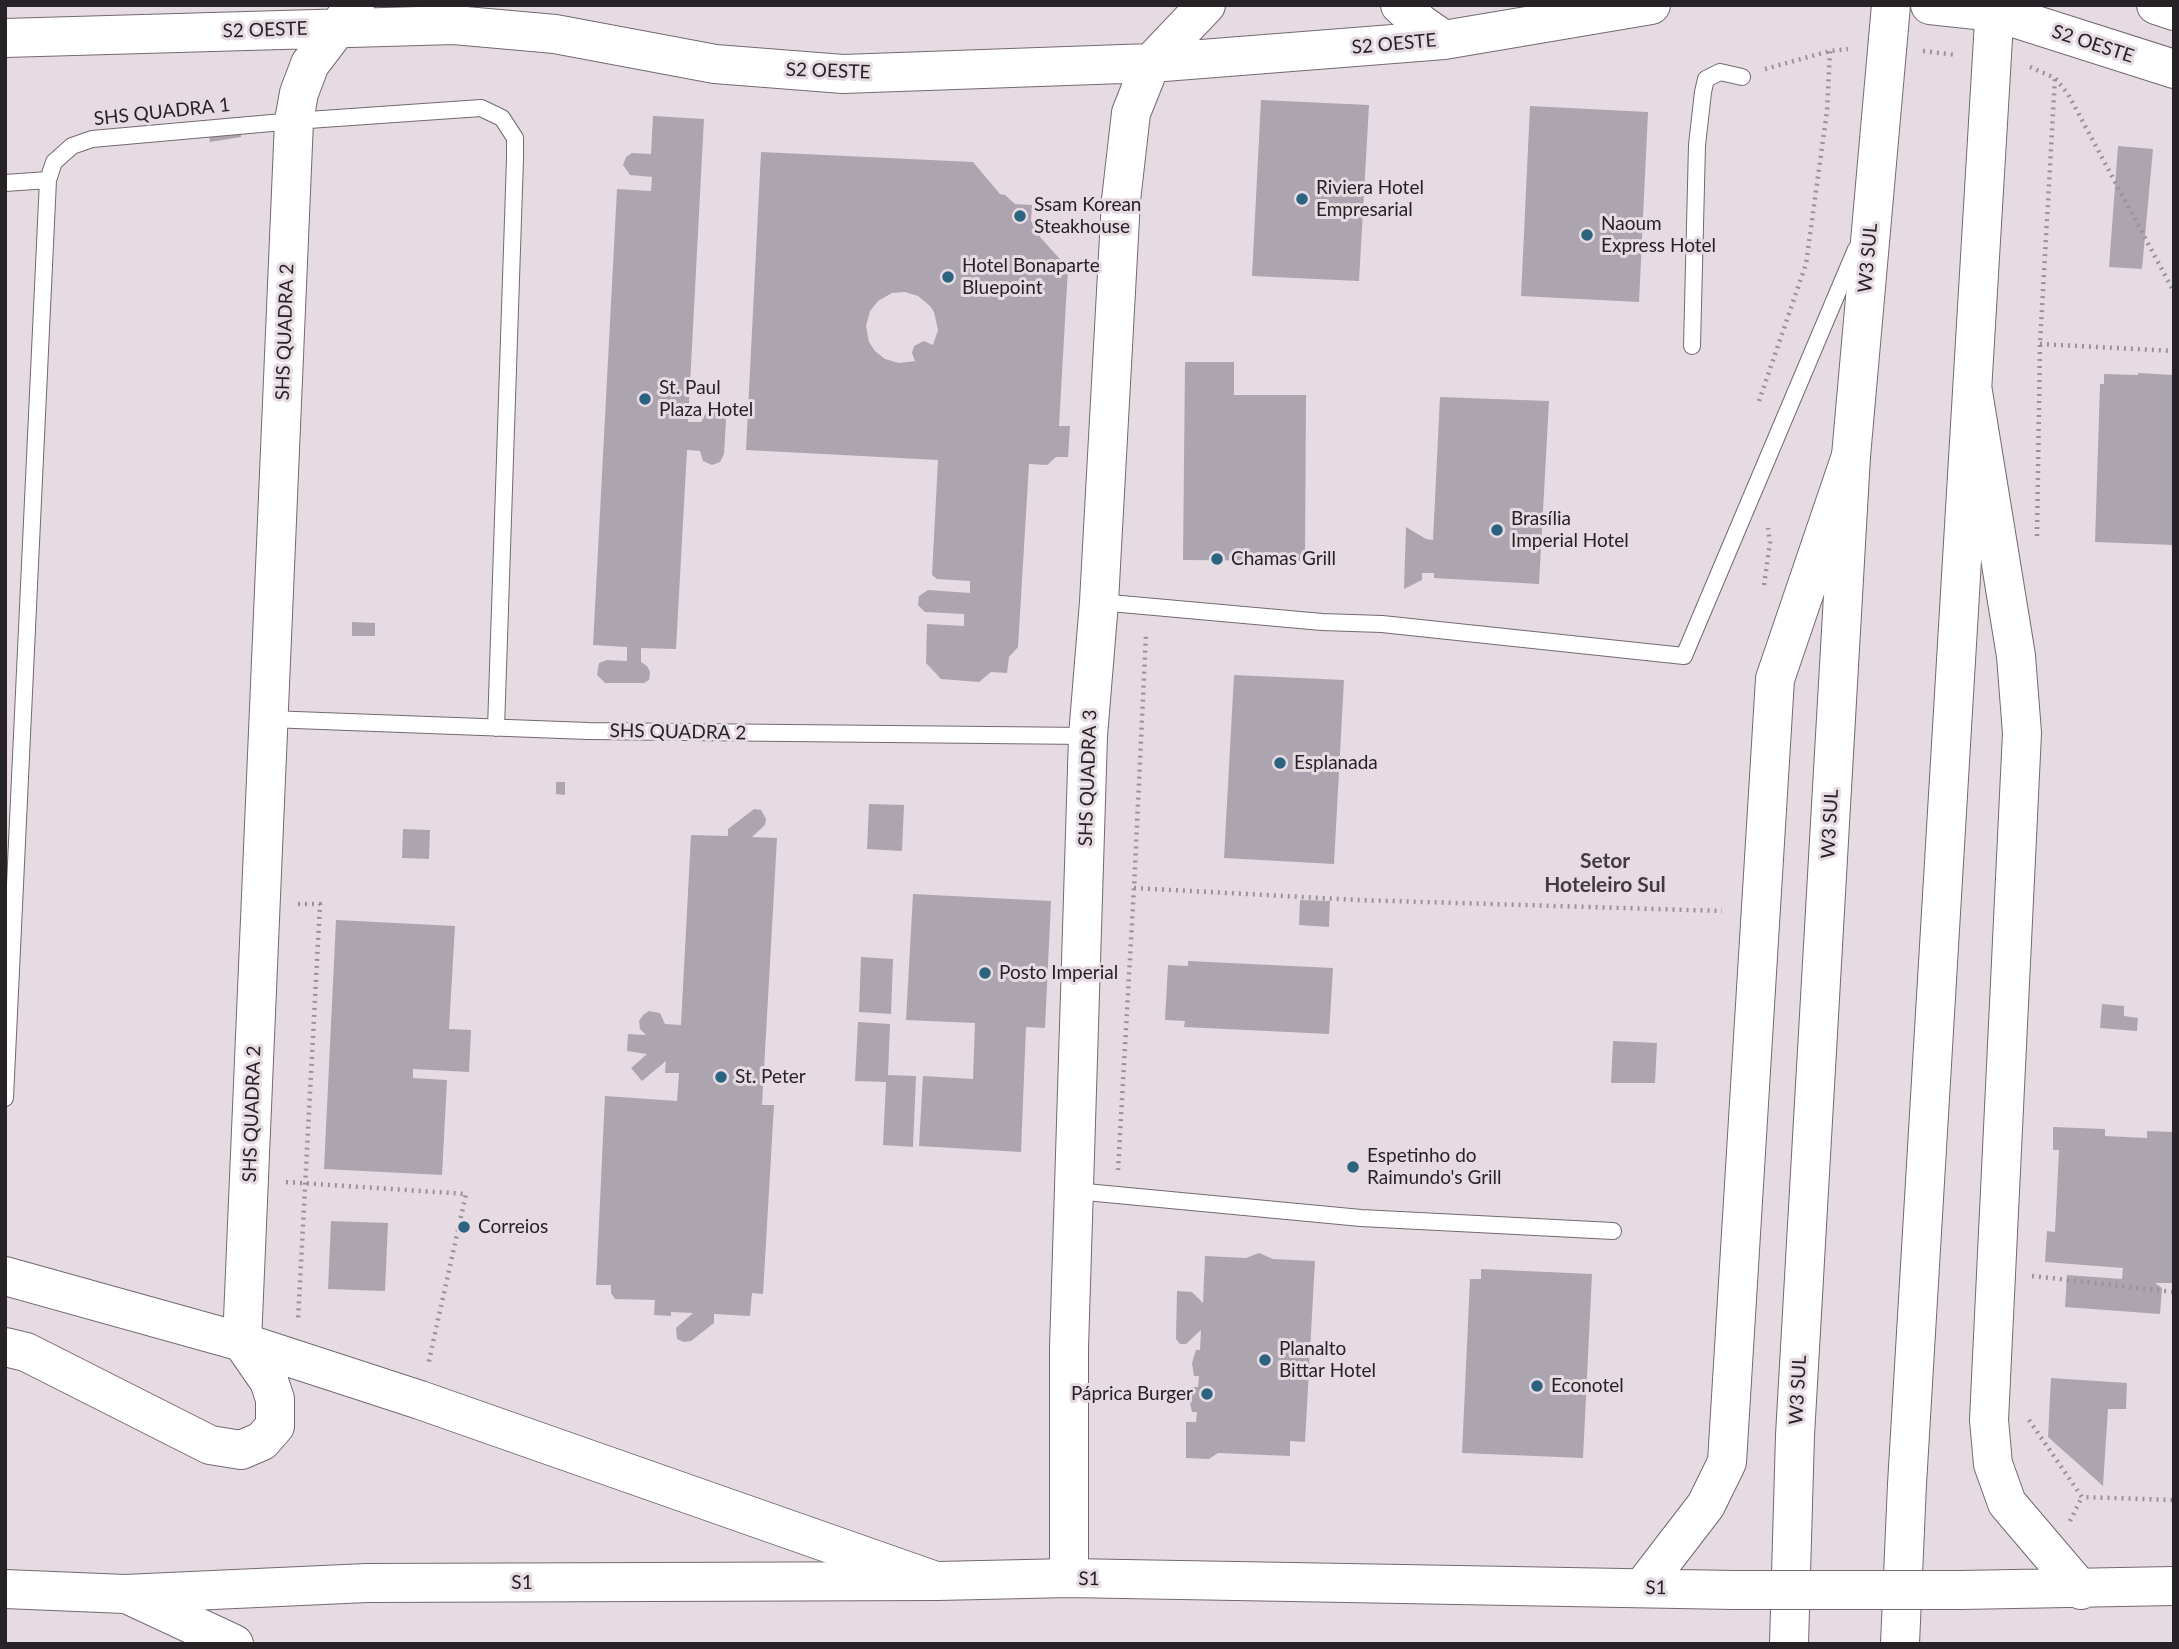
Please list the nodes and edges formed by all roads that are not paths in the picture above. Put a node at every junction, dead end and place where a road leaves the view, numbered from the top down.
1 (1206, 5) edge
2 (1400, 5) edge
3 (1651, 5) edge
4 (1891, 5) edge
5 (1930, 5) edge
6 (2157, 5) edge
7 (1995, 9) edge
8 (2174, 11) edge
9 (346, 16) edge
10 (5, 38) edge
11 (1444, 40) junction
12 (1151, 63) junction
13 (2174, 69) edge
14 (1742, 78) dead end
15 (294, 121) junction
16 (48, 180) junction
17 (5, 183) edge
18 (1872, 211) junction
19 (1692, 346) dead end
20 (1973, 392) junction
21 (1851, 456) junction
22 (1099, 603) junction
23 (269, 719) junction
24 (496, 728) junction
25 (1088, 736) junction
26 (10, 927) edge
27 (5, 1098) edge
28 (1075, 1191) junction
29 (1613, 1231) dead end
30 (5, 1276) edge
31 (242, 1342) junction
32 (5, 1346) edge
33 (1069, 1578) junction
34 (938, 1581) junction
35 (2174, 1586) edge
36 (1643, 1587) junction
37 (5, 1588) edge
38 (2081, 1590) junction
39 (125, 1594) junction
40 (234, 1644) edge
41 (1789, 1644) edge
42 (1900, 1644) edge

1 - 12 main road, SHS QUADRA 3
2 - 11 main road
3 - 11 main road, S2 OESTE
4 - 18 main road, W3 SUL
5 - 7 main road, S2 OESTE
6 - 8 main road
7 - 13 main road, S2 OESTE
7 - 20 main road
9 - 10 main road, S2 OESTE
9 - 12 main road, S2 OESTE
9 - 15 main road, SHS QUADRA 2
11 - 12 main road, S2 OESTE
12 - 22 main road, SHS QUADRA 3
14 - 19 lane
15 - 16 lane, SHS QUADRA 1
15 - 23 main road, SHS QUADRA 2
15 - 24 lane, SHS QUADRA 1
16 - 17 lane
16 - 26 lane, SHS QUADRA 1
18 - 21 main road, W3 SUL
18 - 22 lane
20 - 38 main road
20 - 42 main road
21 - 36 main road
21 - 41 main road, W3 SUL
22 - 25 main road, SHS QUADRA 3
23 - 24 lane, SHS QUADRA 2
23 - 31 main road, SHS QUADRA 2
24 - 25 lane, SHS QUADRA 2
25 - 28 main road, SHS QUADRA 3
26 - 27 lane, SHS QUADRA 1
28 - 29 lane
28 - 33 main road, SHS QUADRA 3
30 - 31 main road
31 - 32 main road
31 - 34 main road
33 - 34 main road, S1
33 - 36 main road, S1
34 - 39 main road, S1
35 - 38 main road, S1
36 - 38 main road, S1, bridge
37 - 39 main road, S1
39 - 40 main road

